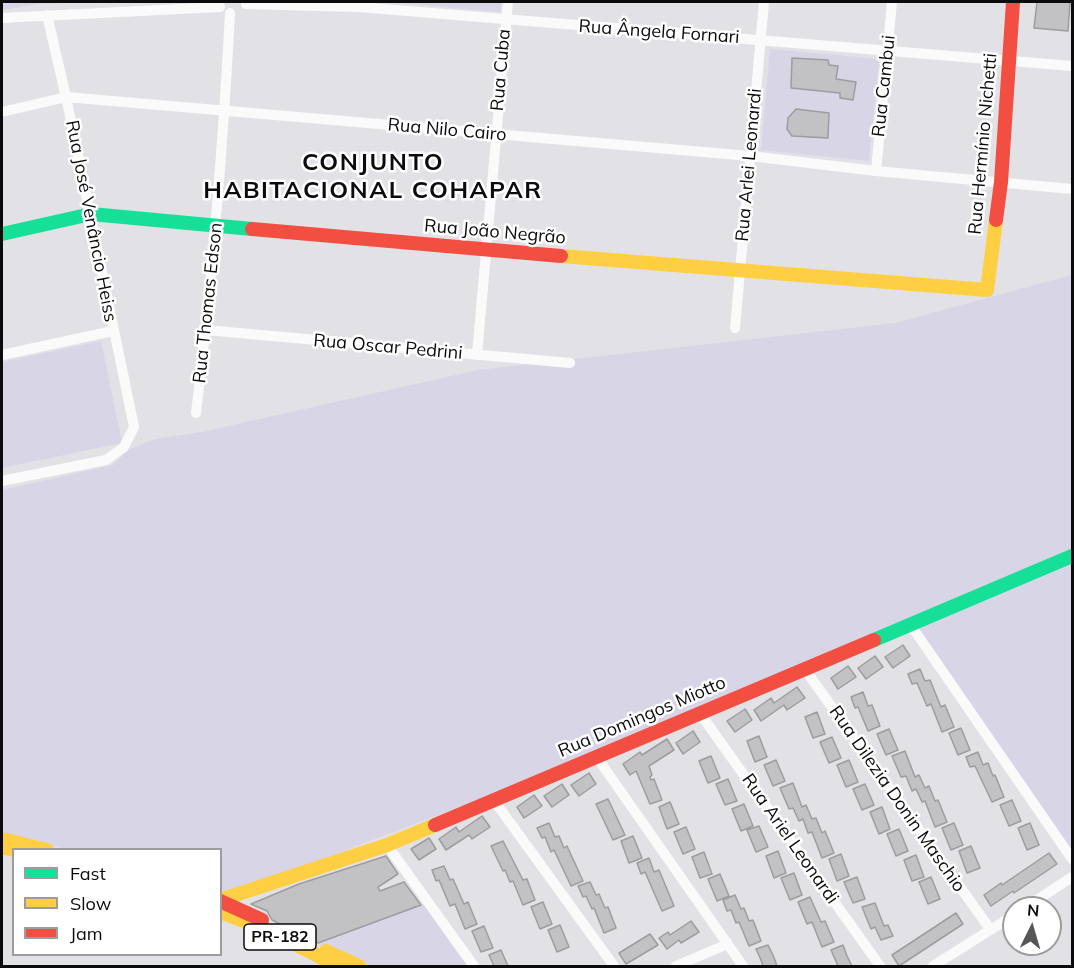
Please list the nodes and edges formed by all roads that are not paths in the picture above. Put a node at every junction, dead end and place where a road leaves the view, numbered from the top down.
1 (508, 2) edge
2 (764, 2) edge
3 (892, 2) edge
4 (1013, 2) edge
5 (246, 3) edge
6 (219, 4) edge
7 (359, 4) edge
8 (230, 13) junction
9 (47, 15) junction
10 (2, 18) edge
11 (506, 20) junction
12 (761, 40) junction
13 (888, 51) junction
14 (1008, 61) junction
15 (1072, 66) edge
16 (66, 97) junction
17 (225, 111) junction
18 (2, 112) edge
19 (495, 134) junction
20 (750, 156) junction
21 (876, 171) junction
22 (1001, 182) junction
23 (1072, 189) edge
24 (91, 214) junction
25 (215, 225) junction
26 (2, 234) edge
27 (487, 250) junction
28 (740, 270) junction
29 (987, 290) joint
30 (735, 328) dead end
31 (206, 330) junction
32 (113, 331) junction
33 (2, 355) edge
34 (477, 355) junction
35 (570, 363) dead end
36 (196, 413) dead end
37 (2, 481) edge
38 (1072, 556) edge
39 (910, 624) junction
40 (804, 668) junction
41 (699, 712) junction
42 (596, 756) junction
43 (493, 799) junction
44 (2, 839) edge
45 (387, 845) junction
46 (42, 848) edge
47 (1072, 859) edge
48 (1072, 877) edge
49 (1043, 896) edge
50 (222, 900) edge
51 (222, 902) edge
52 (222, 913) edge
53 (1002, 922) edge
54 (222, 923) edge
55 (990, 929) junction
56 (727, 942) junction
57 (318, 966) edge
58 (338, 966) edge
59 (359, 966) edge
60 (474, 966) edge
61 (614, 966) edge
62 (676, 966) edge
63 (744, 966) edge
64 (880, 966) edge
65 (933, 966) edge

1 - 11 street, Rua Cuba
2 - 12 street, Rua Arlei Leonardi
3 - 13 street, Rua Cambui
4 - 14 street, Rua Hermínio Nichetti
5 - 7 street, Rua Ângela Fornari
5 - 8 street
6 - 8 street
6 - 9 street
7 - 11 street, Rua Ângela Fornari
8 - 17 street, Rua Thomas Edson
9 - 10 street
9 - 16 street, Rua José Venâncio Heiss
11 - 12 street, Rua Ângela Fornari
11 - 19 street, Rua Cuba
12 - 13 street, Rua Ângela Fornari
12 - 20 street, Rua Arlei Leonardi
13 - 14 street, Rua Ângela Fornari
13 - 21 street, Rua Cambui
14 - 15 street, Rua Ângela Fornari
14 - 22 street, Rua Hermínio Nichetti
16 - 17 street, Rua Nilo Cairo
16 - 18 street, Rua Nilo Cairo
16 - 24 street, Rua José Venâncio Heiss
17 - 19 street, Rua Nilo Cairo
17 - 25 street, Rua Thomas Edson
19 - 20 street, Rua Nilo Cairo
19 - 27 street, Rua Cuba
20 - 21 street, Rua Nilo Cairo
20 - 28 street, Rua Arlei Leonardi
21 - 22 street, Rua Nilo Cairo
22 - 23 street, Rua Nilo Cairo
22 - 29 street, Rua Hermínio Nichetti
24 - 25 street, Rua João Negrão
24 - 26 street, Rua João Negrão
24 - 32 street, Rua José Venâncio Heiss
25 - 27 street, Rua João Negrão
25 - 31 street, Rua Thomas Edson
27 - 28 street, Rua João Negrão
27 - 34 street, Rua Cuba
28 - 29 street, Rua João Negrão
28 - 30 street, Rua Arlei Leonardi
31 - 34 street, Rua Oscar Pedrini
31 - 36 street, Rua Thomas Edson
32 - 33 street
32 - 37 street, Rua José Venâncio Heiss
34 - 35 street, Rua Oscar Pedrini
38 - 39 street, Rua Domingos Miotto
39 - 40 street, Rua Domingos Miotto
39 - 47 street
40 - 41 street, Rua Domingos Miotto
40 - 55 street, Rua Dilezia Donin Maschio
41 - 42 street, Rua Domingos Miotto
41 - 64 street, Rua Ariel Leonardi
42 - 43 street, Rua Domingos Miotto
42 - 56 street
43 - 45 street, Rua Domingos Miotto
43 - 61 street
44 - 46 street
45 - 50 street, Rua Domingos Miotto
45 - 60 street
48 - 49 street
51 - 59 street
52 - 58 street, PR-182
53 - 55 street
54 - 57 street, PR-182
55 - 65 street
56 - 62 street
56 - 63 street

